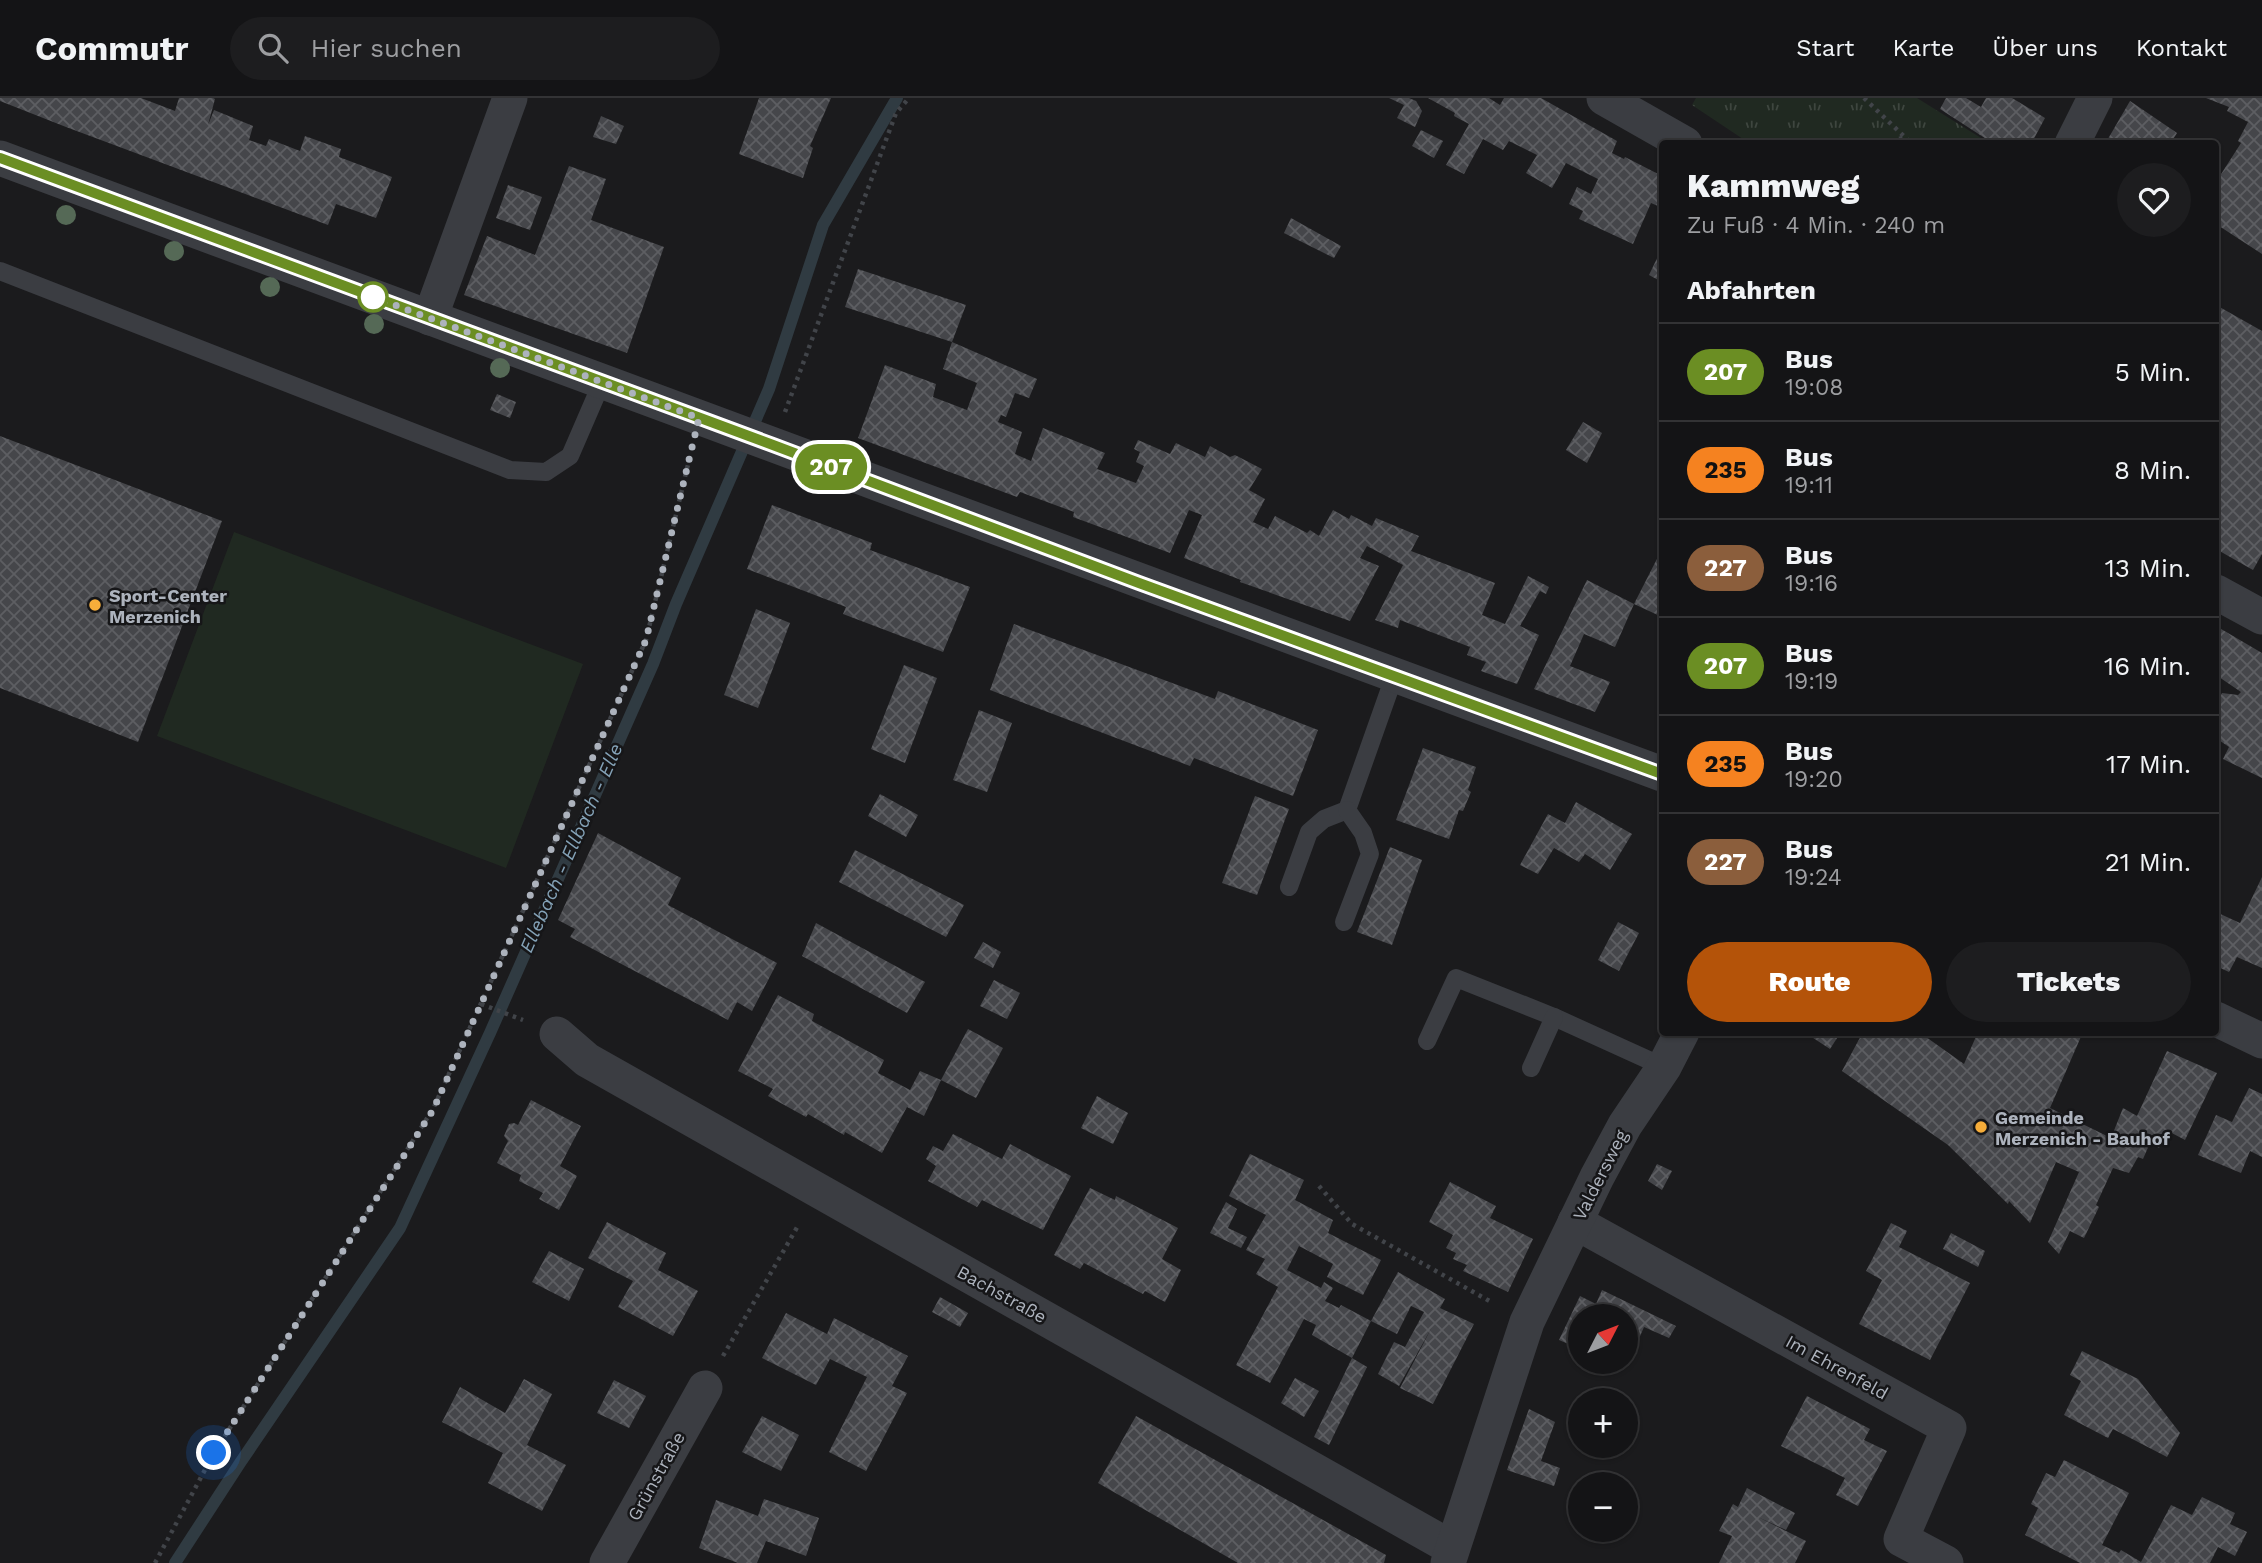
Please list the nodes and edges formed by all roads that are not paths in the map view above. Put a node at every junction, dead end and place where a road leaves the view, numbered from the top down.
1 (510, 98) edge
2 (1604, 98) edge
3 (2095, 98) edge
4 (1678, 140) edge
5 (2074, 140) edge
6 (0, 158) edge
7 (0, 271) edge
8 (430, 318) junction
9 (602, 382) junction
10 (2219, 594) edge
11 (2262, 617) edge
12 (1394, 677) junction
13 (1659, 773) edge
14 (1347, 810) junction
15 (1289, 887) dead end
16 (1344, 922) dead end
17 (1554, 1017) junction
18 (2219, 1020) edge
19 (557, 1034) dead end
20 (1680, 1036) edge
21 (1427, 1041) dead end
22 (2262, 1041) edge
23 (1664, 1067) junction
24 (1531, 1068) dead end
25 (1575, 1222) junction
26 (705, 1388) road end
27 (1450, 1555) edge
28 (607, 1563) edge
29 (1946, 1563) edge

1 - 8 street
2 - 4 street
3 - 5 street
6 - 8 street
7 - 9 lane
8 - 9 street
9 - 12 street
10 - 11 street
12 - 13 street
12 - 14 lane
14 - 15 lane
14 - 16 lane
17 - 21 lane
17 - 23 lane
17 - 24 lane
18 - 22 street
19 - 27 street, Bachstraße
20 - 23 street, Valdersweg
23 - 25 street, Valdersweg
25 - 27 street, Valdersweg
25 - 29 street, Im Ehrenfeld
26 - 28 street, Grünstraße

